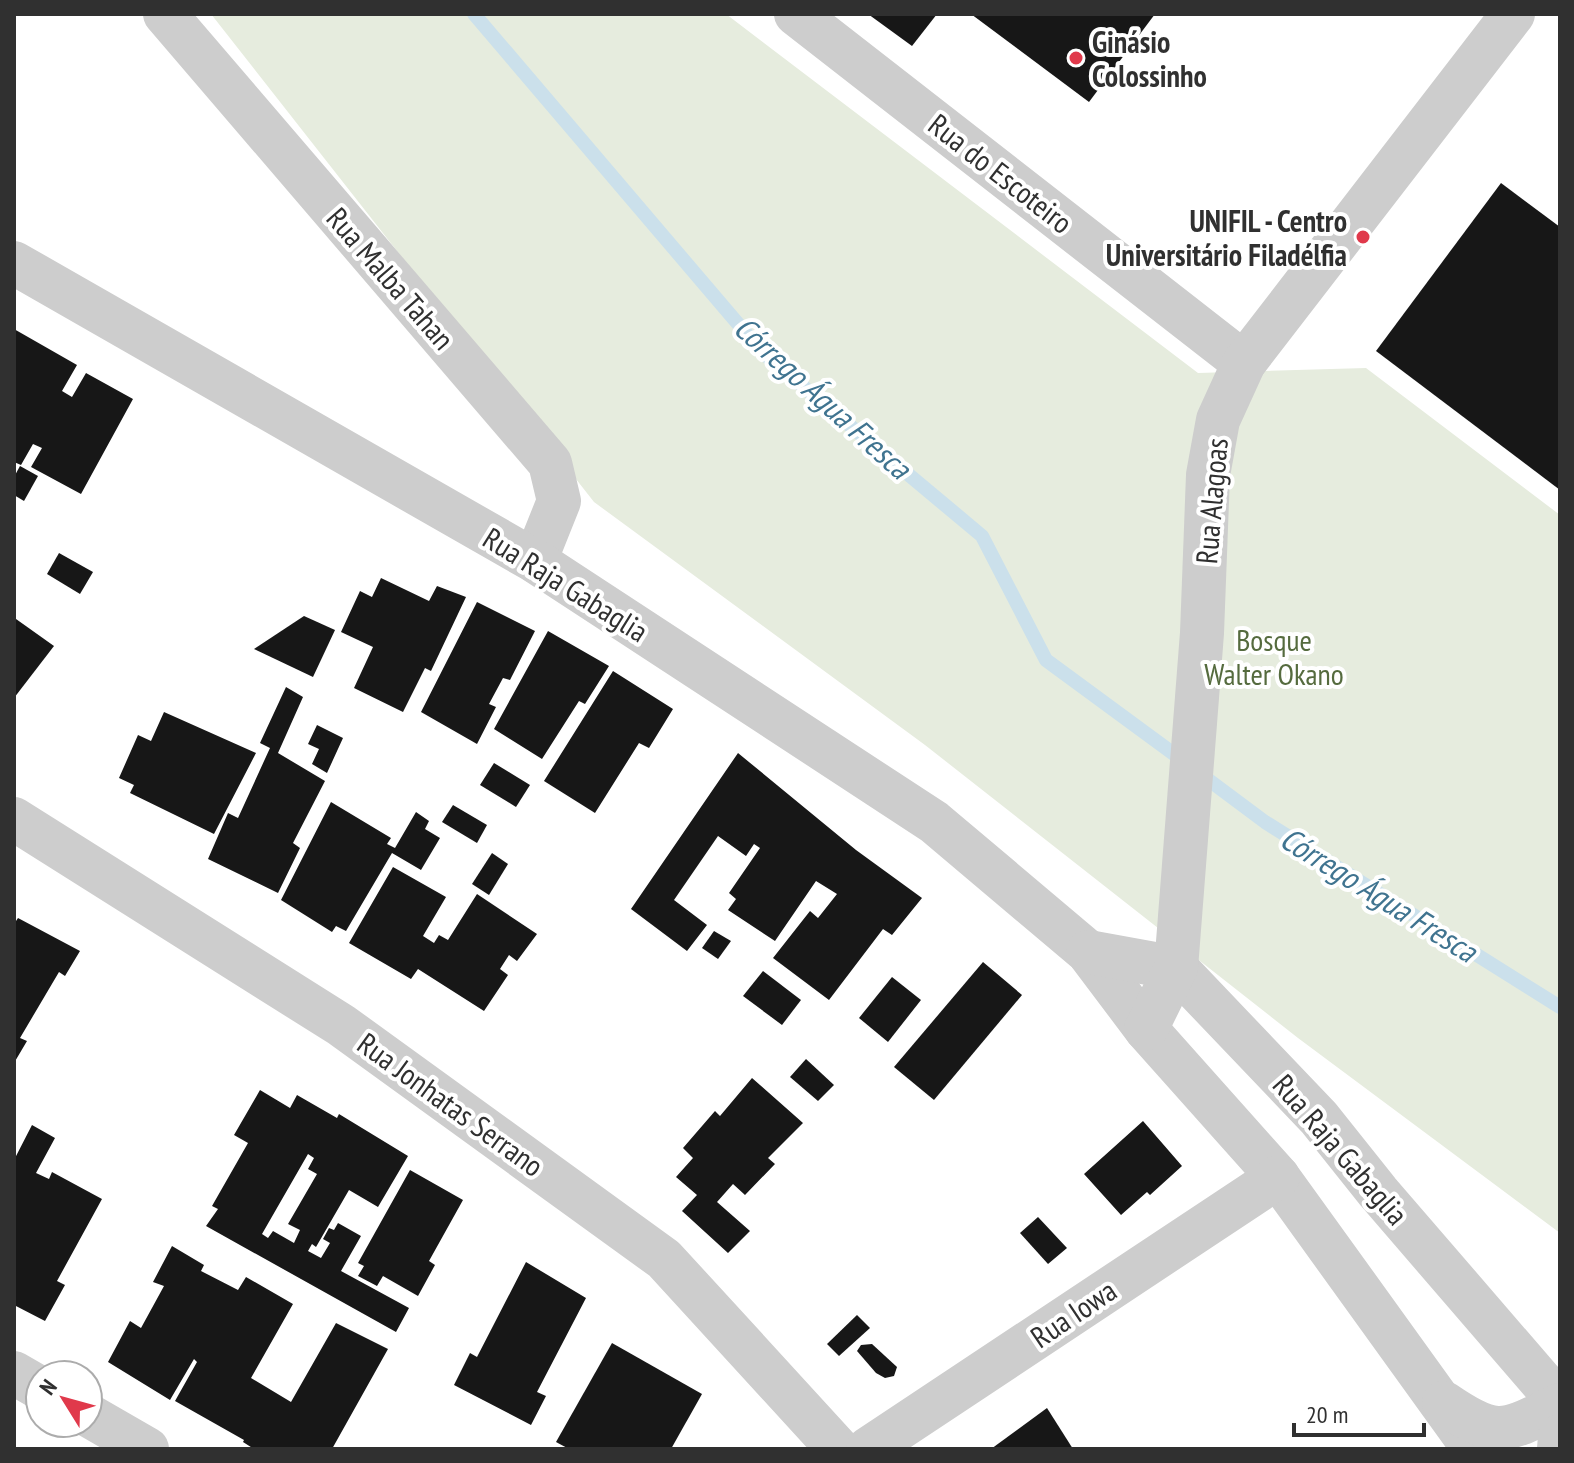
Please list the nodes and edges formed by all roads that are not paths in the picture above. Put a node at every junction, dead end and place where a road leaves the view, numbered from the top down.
1 (165, 14) edge
2 (796, 14) edge
3 (1513, 14) edge
4 (14, 263) edge
5 (1244, 363) junction
6 (535, 561) junction
7 (14, 819) edge
8 (1088, 952) junction
9 (1176, 968) junction
10 (1146, 1029) junction
11 (1278, 1177) junction
12 (1436, 1397) junction
13 (1560, 1404) edge
14 (104, 1424) edge
15 (1560, 1436) edge
16 (147, 1449) edge
17 (838, 1449) edge
18 (868, 1449) edge
19 (1474, 1449) edge
20 (1559, 1449) edge

1 - 6 street, Rua Malba Tahan
2 - 5 street, Rua do Escoteiro
3 - 5 street, Rua Alagoas
4 - 6 street, Rua Raja Gabaglia
5 - 9 street, Rua Alagoas
6 - 8 street, Rua Raja Gabaglia
7 - 17 street, Rua Jonhatas Serrano
8 - 9 street, Rua Raja Gabaglia
8 - 10 street, Rua Raja Gabaglia
9 - 10 street, Rua Alagoas
9 - 13 street, Rua Raja Gabaglia
10 - 11 street, Rua Raja Gabaglia
11 - 12 street, Rua Raja Gabaglia
11 - 18 street, Rua Iowa
12 - 13 street
12 - 19 street, Rua Raja Gabaglia
14 - 16 street
15 - 20 street

